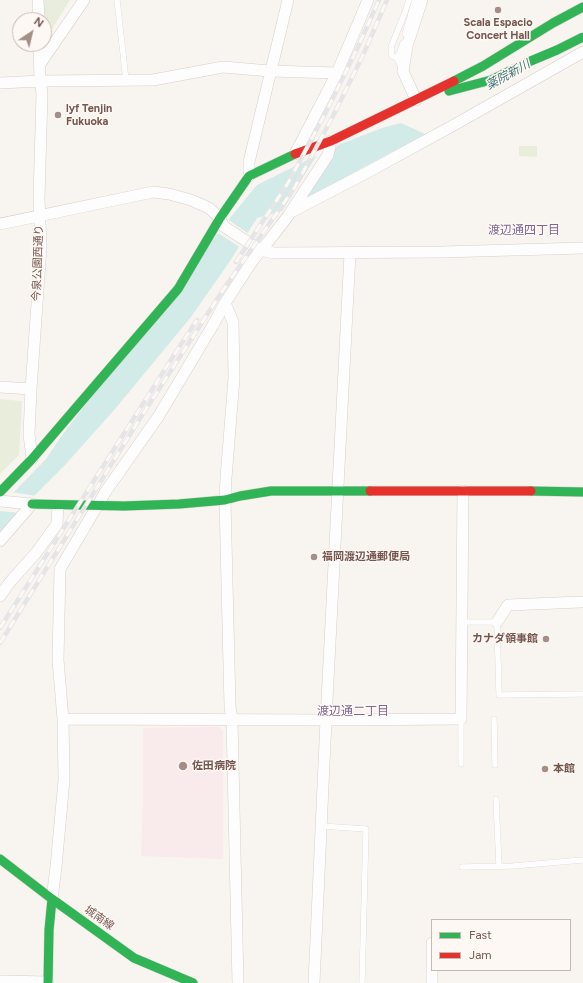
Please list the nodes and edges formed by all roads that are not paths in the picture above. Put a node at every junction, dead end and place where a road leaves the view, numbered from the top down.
1 (38, 0) edge
2 (84, 0) edge
3 (116, 0) edge
4 (288, 0) edge
5 (368, 0) edge
6 (408, 0) edge
7 (415, 0) edge
8 (422, 0) edge
9 (583, 7) edge
10 (38, 12) edge
11 (583, 37) edge
12 (39, 52) edge
13 (583, 52) edge
14 (397, 58) junction
15 (40, 64) junction
16 (270, 71) junction
17 (403, 71) junction
18 (337, 73) junction
19 (126, 80) junction
20 (40, 81) junction
21 (0, 83) edge
22 (428, 94) junction
23 (416, 100) junction
24 (330, 144) junction
25 (295, 154) junction
26 (249, 176) junction
27 (289, 214) junction
28 (39, 215) junction
29 (222, 222) junction
30 (0, 224) edge
31 (583, 248) edge
32 (260, 250) junction
33 (350, 253) junction
34 (225, 303) junction
35 (0, 387) edge
36 (31, 389) junction
37 (32, 459) junction
38 (338, 491) junction
39 (463, 491) junction
40 (583, 492) edge
41 (0, 498) edge
42 (226, 500) junction
43 (31, 504) junction
44 (58, 505) junction
45 (98, 505) junction
46 (0, 541) edge
47 (0, 596) edge
48 (581, 602) dead end
49 (462, 622) junction
50 (497, 622) junction
51 (583, 694) edge
52 (63, 719) junction
53 (461, 719) junction
54 (494, 719) dead end
55 (232, 720) junction
56 (326, 720) junction
57 (461, 764) dead end
58 (496, 765) dead end
59 (496, 799) dead end
60 (321, 826) junction
61 (0, 859) edge
62 (583, 860) edge
63 (499, 866) junction
64 (462, 867) dead end
65 (52, 899) junction
66 (432, 971) edge
67 (0, 980) edge
68 (48, 982) edge
69 (193, 983) edge
70 (238, 983) edge
71 (314, 983) edge
72 (362, 983) edge
73 (432, 983) edge

1 - 10 street
2 - 15 street
3 - 19 lane
4 - 16 street
5 - 18 street
6 - 14 lane
7 - 14 lane
8 - 17 street
9 - 22 street
11 - 22 street, bridge
12 - 15 street, 今泉公園西通り
13 - 27 street
14 - 17 lane
15 - 20 street, 今泉公園西通り
16 - 18 street
16 - 19 street
16 - 26 street
17 - 23 street
18 - 25 street
19 - 20 street
20 - 21 street
20 - 28 street, 今泉公園西通り
22 - 23 street
23 - 24 street
24 - 25 street
24 - 27 street
25 - 26 street
26 - 29 street
27 - 32 street
28 - 29 street
28 - 30 street
28 - 36 street, 今泉公園西通り
29 - 32 street
29 - 37 street
31 - 33 street
32 - 33 street
32 - 34 street
33 - 38 street
34 - 42 street
34 - 45 street
35 - 36 street
36 - 37 street, 今泉公園西通り
37 - 41 street
38 - 39 street
38 - 42 street
38 - 56 street
39 - 40 street
39 - 49 street
41 - 43 street
42 - 45 street
42 - 55 street
43 - 44 street
43 - 46 street
44 - 45 street
44 - 47 street
45 - 52 street
48 - 50 street
49 - 50 lane
49 - 53 street
50 - 51 lane
52 - 55 street
52 - 65 street
53 - 56 street
53 - 57 lane
54 - 58 lane
55 - 56 street
55 - 70 street
56 - 60 street
59 - 63 lane
60 - 71 street
60 - 72 lane
61 - 65 street, 城南線
62 - 63 lane
63 - 64 lane
65 - 68 street
65 - 69 street, 城南線
66 - 73 street
67 - 68 street

